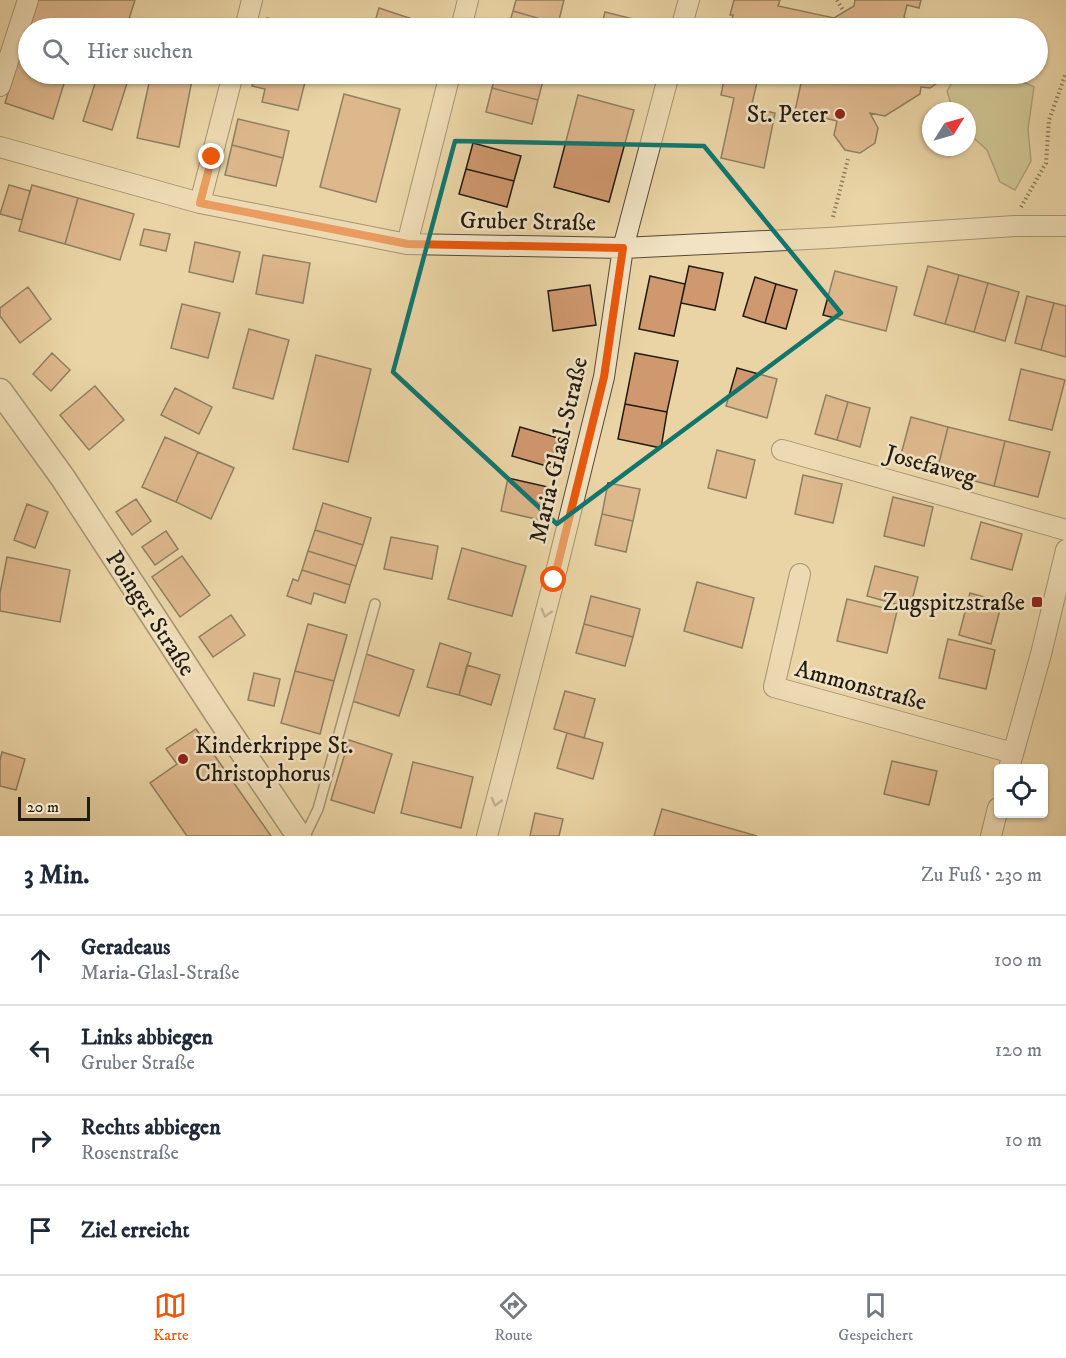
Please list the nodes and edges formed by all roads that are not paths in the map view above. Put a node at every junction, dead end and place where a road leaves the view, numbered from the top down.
1 (28, 0) edge
2 (252, 0) edge
3 (468, 0) edge
4 (688, 0) edge
5 (22, 18) edge
6 (248, 18) edge
7 (464, 18) edge
8 (684, 18) edge
9 (18, 31) edge
10 (230, 84) edge
11 (448, 84) edge
12 (666, 84) edge
13 (0, 86) edge
14 (0, 147) edge
15 (200, 203) junction
16 (1066, 226) edge
17 (408, 244) junction
18 (623, 248) junction
19 (0, 391) edge
20 (782, 450) dead end
21 (1066, 530) edge
22 (1066, 550) edge
23 (800, 574) dead end
24 (375, 604) dead end
25 (1011, 761) edge
26 (996, 818) edge
27 (299, 836) edge
28 (305, 836) edge
29 (487, 836) edge
30 (991, 836) edge

1 - 5 street
2 - 6 street
3 - 7 street
4 - 8 street
9 - 13 street
10 - 15 street
11 - 17 street
12 - 18 street, Maria-Glasl-Straße
14 - 15 street, Gruber Straße
15 - 17 street, Gruber Straße
16 - 18 street, Gruber Straße
17 - 18 street, Gruber Straße
18 -> 29 street, Maria-Glasl-Straße
19 - 27 street, Poinger Straße
20 - 21 street, Josefaweg
22 - 25 street
23 - 25 street, Ammonstraße
24 - 28 lane
26 - 30 street

